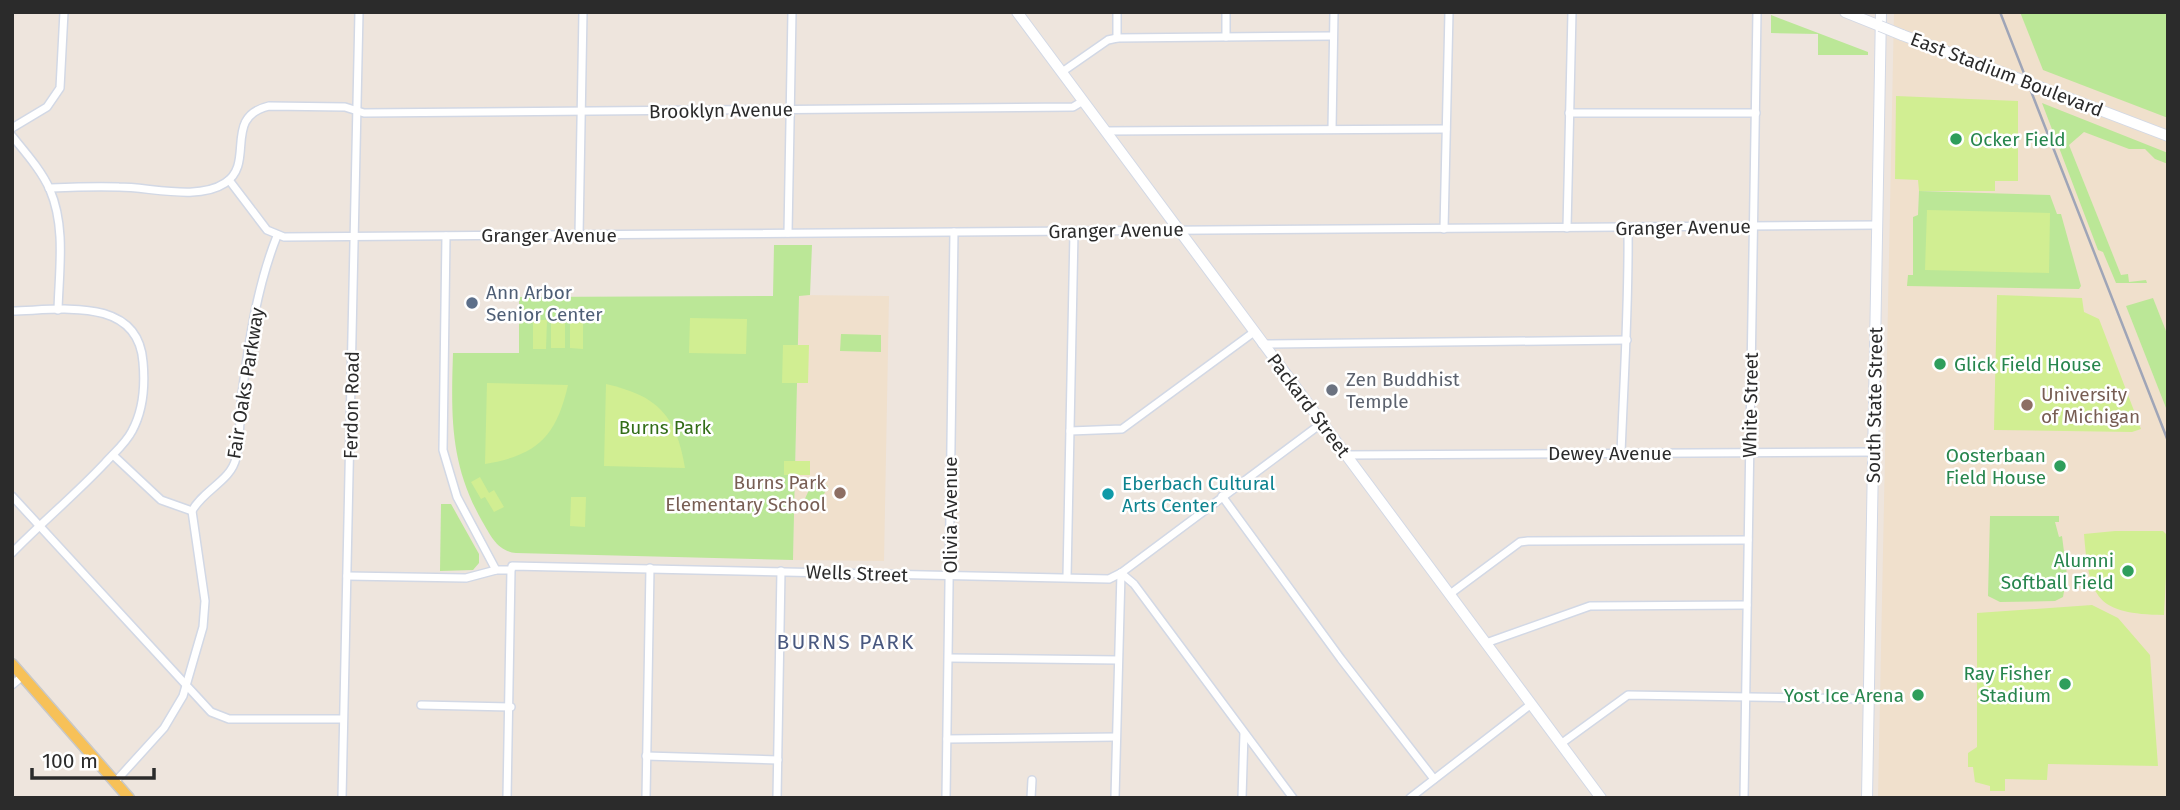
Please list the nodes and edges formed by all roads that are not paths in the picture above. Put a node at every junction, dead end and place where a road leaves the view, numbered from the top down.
1 (64, 12) edge
2 (359, 12) edge
3 (583, 12) edge
4 (792, 12) edge
5 (1017, 12) edge
6 (1117, 12) edge
7 (1226, 12) edge
8 (1334, 12) edge
9 (1449, 12) edge
10 (1572, 12) edge
11 (1757, 12) edge
12 (1846, 12) edge
13 (1881, 12) edge
14 (1333, 36) junction
15 (1226, 37) junction
16 (1116, 38) junction
17 (1062, 72) junction
18 (1083, 101) junction
19 (790, 109) junction
20 (358, 110) junction
21 (581, 112) junction
22 (1570, 113) junction
23 (1756, 113) junction
24 (12, 128) edge
25 (1332, 129) junction
26 (1446, 129) junction
27 (1105, 131) junction
28 (12, 136) edge
29 (2168, 136) edge
30 (229, 180) junction
31 (49, 188) junction
32 (1877, 225) junction
33 (1754, 226) junction
34 (1567, 228) junction
35 (1628, 228) junction
36 (1178, 229) junction
37 (1444, 229) junction
38 (954, 232) junction
39 (1074, 232) junction
40 (788, 233) junction
41 (579, 235) junction
42 (277, 236) junction
43 (355, 236) junction
44 (446, 236) junction
45 (58, 310) junction
46 (12, 311) edge
47 (1254, 332) junction
48 (1627, 340) junction
49 (1262, 344) junction
50 (1322, 423) junction
51 (1070, 431) junction
52 (1873, 452) junction
53 (1621, 453) junction
54 (1749, 453) junction
55 (113, 455) junction
56 (1347, 455) junction
57 (12, 496) edge
58 (1222, 496) junction
59 (192, 511) junction
60 (40, 526) junction
61 (1748, 540) junction
62 (12, 553) edge
63 (650, 568) junction
64 (496, 570) junction
65 (511, 570) junction
66 (781, 571) junction
67 (1121, 573) junction
68 (347, 576) junction
69 (949, 576) junction
70 (1067, 577) junction
71 (1450, 594) junction
72 (1747, 605) junction
73 (1486, 643) junction
74 (949, 658) junction
75 (1118, 660) junction
76 (12, 664) edge
77 (23, 676) junction
78 (12, 685) edge
79 (186, 686) junction
80 (1746, 696) junction
81 (1869, 699) junction
82 (421, 705) dead end
83 (1530, 705) junction
84 (511, 708) junction
85 (343, 719) junction
86 (1244, 733) junction
87 (1116, 737) junction
88 (947, 739) junction
89 (1562, 743) junction
90 (646, 757) junction
91 (778, 760) junction
92 (1434, 779) junction
93 (1032, 780) dead end
94 (115, 782) junction
95 (129, 798) edge
96 (342, 798) edge
97 (507, 798) edge
98 (646, 798) edge
99 (777, 798) edge
100 (946, 798) edge
101 (1031, 798) edge
102 (1115, 798) edge
103 (1242, 798) edge
104 (1293, 798) edge
105 (1410, 798) edge
106 (1601, 798) edge
107 (1744, 798) edge
108 (1867, 798) edge

1 - 24 street
2 - 20 street, Ferdon Road
3 - 21 street
4 - 19 street
5 - 17 main road, Packard Street
6 - 16 street
7 - 15 street
8 - 14 street
9 - 26 street
10 - 22 street
11 - 23 street, White Street
12 - 29 main road, East Stadium Boulevard, bridge
13 - 32 main road, South State Street
14 - 15 street
14 - 25 street
15 - 16 street
16 - 17 street
17 - 18 main road, Packard Street
18 - 19 street, Brooklyn Avenue
18 - 27 main road, Packard Street
19 - 21 street, Brooklyn Avenue
19 - 40 street
20 - 21 street, Brooklyn Avenue
20 - 30 street, Brooklyn Avenue
20 - 43 street, Ferdon Road
21 - 41 street
22 - 23 street
22 - 34 street
23 - 33 street, White Street
25 - 26 street
25 - 27 street
26 - 37 street
27 - 36 main road, Packard Street
28 - 31 street
30 - 31 street
30 - 42 street
31 - 45 street
32 - 33 street, Granger Avenue
32 - 52 main road, South State Street
33 - 35 street, Granger Avenue
33 - 54 street, White Street
34 - 35 street, Granger Avenue
34 - 37 street, Granger Avenue
35 - 48 street
36 - 37 street, Granger Avenue
36 - 39 street, Granger Avenue
36 - 47 main road, Packard Street
38 - 39 street, Granger Avenue
38 - 40 street, Granger Avenue
38 - 69 street, Olivia Avenue
39 - 51 street
40 - 41 street, Granger Avenue
41 - 44 street, Granger Avenue
42 - 43 street, Granger Avenue
42 - 59 street, Fair Oaks Parkway
43 - 44 street, Granger Avenue
43 - 68 street, Ferdon Road
44 - 64 street
45 - 46 street
45 - 55 street
47 - 49 main road, Packard Street
47 - 51 street
48 - 49 street
48 - 53 street
49 - 50 main road, Packard Street
50 - 56 main road, Packard Street
50 - 58 street, Wells Street
51 - 70 street
52 - 54 street, Dewey Avenue
52 - 81 main road, South State Street
53 - 54 street, Dewey Avenue
53 - 56 street, Dewey Avenue
54 - 61 street, White Street
55 - 59 street
55 - 60 street
56 - 71 main road, Packard Street
57 - 60 street
58 - 67 street, Wells Street
58 - 92 street
59 - 79 street
60 - 62 street
60 - 79 street
61 - 71 street
61 - 72 street, White Street
63 - 65 street, Wells Street
63 - 66 street, Wells Street
63 - 90 street
64 - 65 street, Wells Street
64 - 68 street, Wells Street
65 - 84 street
66 - 69 street, Wells Street
66 - 91 street
67 - 70 street, Wells Street
67 - 75 street
67 - 86 street
68 - 85 street, Ferdon Road
69 - 70 street, Wells Street
69 - 74 street, Olivia Avenue
71 - 73 main road, Packard Street
72 - 73 street
72 - 80 street, White Street
73 - 83 main road, Packard Street
74 - 75 street
74 - 88 street, Olivia Avenue
75 - 87 street
76 - 77 main road
77 - 78 street
77 - 94 main road
79 - 85 street
79 - 94 street
80 - 81 street
80 - 89 street
80 - 107 street, White Street
81 - 108 main road, South State Street
82 - 84 street
83 - 89 main road, Packard Street
83 - 92 street
84 - 97 street
85 - 96 street, Ferdon Road
86 - 103 street
86 - 104 street
87 - 88 street
87 - 102 street
88 - 100 street, Olivia Avenue
89 - 106 main road, Packard Street
90 - 91 street
90 - 98 street
91 - 99 street
92 - 105 street
93 - 101 street
94 - 95 main road

